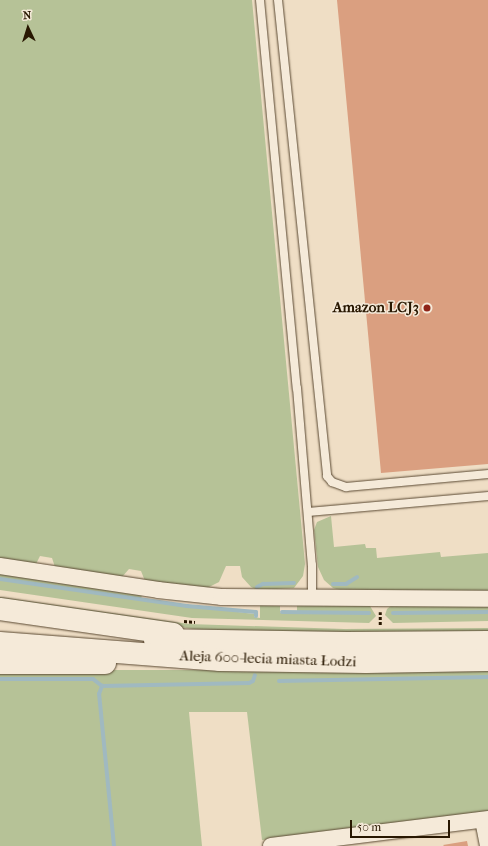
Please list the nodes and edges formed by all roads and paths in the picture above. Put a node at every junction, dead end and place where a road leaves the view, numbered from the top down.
1 (260, 0) edge
2 (278, 0) edge
3 (488, 474) edge
4 (488, 496) edge
5 (308, 512) junction
6 (0, 566) edge
7 (312, 598) junction
8 (488, 599) edge
9 (0, 609) edge
10 (177, 620) dead end
11 (202, 622) dead end
12 (372, 626) dead end
13 (388, 626) dead end
14 (0, 628) edge
15 (488, 642) edge
16 (0, 643) edge
17 (219, 650) junction
18 (488, 660) edge
19 (0, 663) edge
20 (485, 820) edge
21 (331, 843) edge
22 (271, 846) edge
23 (488, 846) edge

1 - 5 lane
2 - 3 lane
4 - 5 lane
5 - 7 lane
6 - 7 street
7 - 8 street
9 - 17 main road
10 - 11 path
12 - 13 path
14 - 17 main road, Aleja 600-lecia miasta Łodzi
15 - 17 main road, Aleja 600-lecia miasta Łodzi
16 - 17 main road, Aleja 600-lecia miasta Łodzi
17 - 18 main road, Aleja 600-lecia miasta Łodzi
17 - 19 main road
20 - 21 street
20 - 23 street
21 - 22 street

